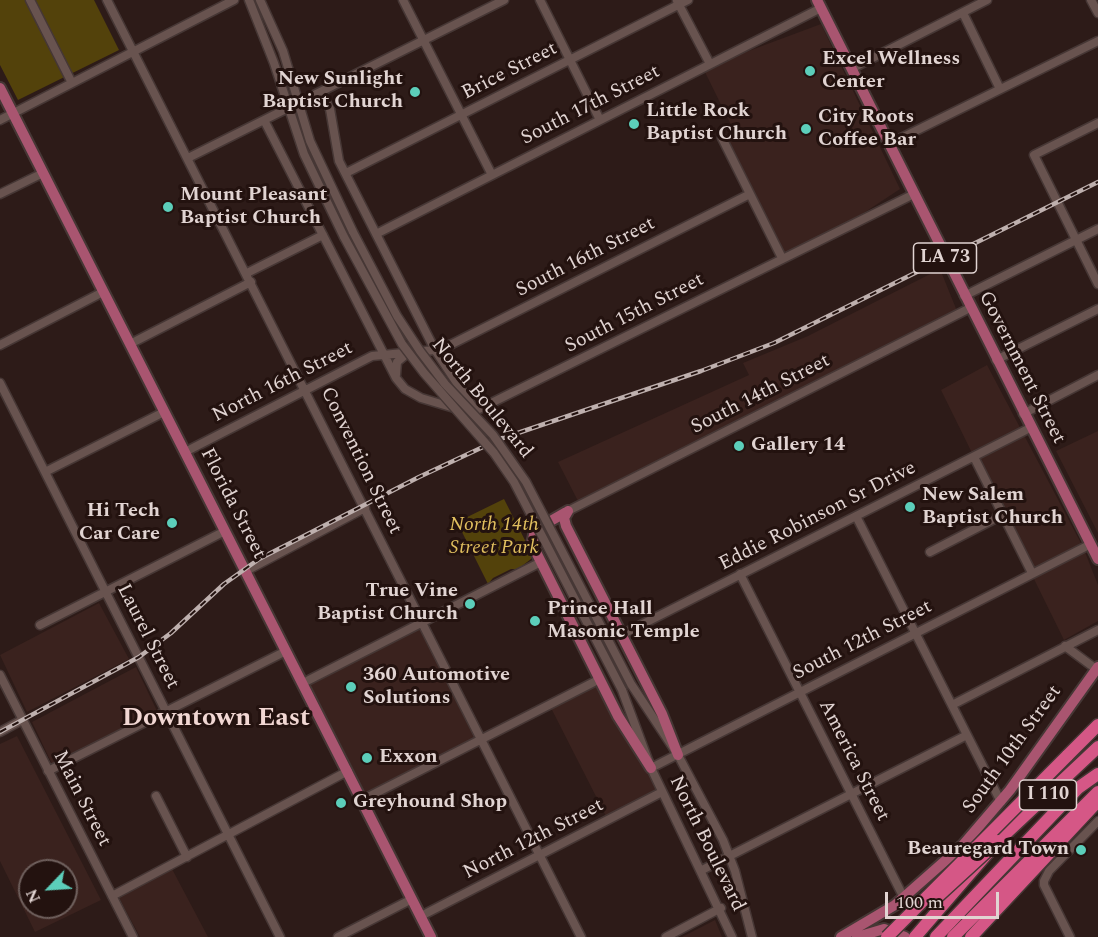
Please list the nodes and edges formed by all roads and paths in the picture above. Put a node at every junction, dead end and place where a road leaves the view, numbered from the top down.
1 (30, 0) edge
2 (107, 0) edge
3 (234, 0) edge
4 (249, 0) edge
5 (260, 0) edge
6 (403, 0) edge
7 (504, 0) edge
8 (540, 0) edge
9 (688, 0) edge
10 (987, 0) edge
11 (1091, 0) edge
12 (678, 2) edge
13 (820, 3) edge
14 (963, 13) junction
15 (1098, 13) edge
16 (424, 40) junction
17 (1098, 41) edge
18 (133, 52) junction
19 (570, 61) junction
20 (710, 64) junction
21 (851, 69) junction
22 (72, 83) junction
23 (0, 88) edge
24 (1000, 89) junction
25 (311, 97) junction
26 (298, 103) junction
27 (287, 108) junction
28 (13, 114) junction
29 (462, 115) junction
30 (0, 120) edge
31 (264, 120) junction
32 (600, 120) junction
33 (1098, 123) edge
34 (722, 138) dead end
35 (889, 144) junction
36 (188, 158) junction
37 (43, 173) junction
38 (346, 173) junction
39 (492, 175) junction
40 (0, 194) edge
41 (750, 194) junction
42 (914, 194) junction
43 (1098, 229) edge
44 (376, 234) junction
45 (322, 236) junction
46 (1076, 240) junction
47 (782, 258) junction
48 (247, 273) junction
49 (251, 282) junction
50 (1098, 284) edge
51 (103, 292) junction
52 (964, 296) junction
53 (970, 308) junction
54 (1098, 309) edge
55 (130, 344) junction
56 (0, 345) edge
57 (435, 350) junction
58 (409, 351) junction
59 (383, 353) junction
60 (996, 360) junction
61 (1098, 375) edge
62 (396, 378) junction
63 (0, 383) edge
64 (306, 389) junction
65 (164, 412) junction
66 (476, 412) junction
67 (1023, 414) junction
68 (1030, 428) junction
69 (185, 452) junction
70 (974, 457) junction
71 (45, 472) junction
72 (365, 508) junction
73 (568, 511) junction
74 (1002, 515) junction
75 (856, 516) junction
76 (225, 531) junction
77 (1091, 544) junction
78 (930, 552) dead end
79 (1098, 559) edge
80 (541, 562) junction
81 (246, 571) junction
82 (1032, 573) junction
83 (740, 574) junction
84 (105, 592) junction
85 (422, 622) junction
86 (40, 625) dead end
87 (1098, 630) edge
88 (915, 633) junction
89 (621, 635) junction
90 (1065, 646) junction
91 (286, 651) junction
92 (1097, 668) edge
93 (0, 675) edge
94 (600, 679) junction
95 (303, 683) junction
96 (800, 692) junction
97 (952, 705) junction
98 (166, 711) junction
99 (22, 720) junction
100 (1098, 725) edge
101 (0, 732) edge
102 (967, 735) junction
103 (482, 738) junction
104 (1098, 747) edge
105 (678, 755) junction
106 (651, 768) junction
107 (48, 771) junction
108 (348, 771) junction
109 (1098, 774) edge
110 (662, 792) junction
111 (1098, 792) edge
112 (851, 794) junction
113 (156, 796) dead end
114 (362, 800) junction
115 (1098, 801) edge
116 (1001, 802) junction
117 (1098, 822) edge
118 (229, 835) junction
119 (998, 842) junction
120 (540, 855) junction
121 (730, 856) junction
122 (187, 857) junction
123 (702, 870) junction
124 (112, 896) junction
125 (904, 898) junction
126 (412, 899) junction
127 (721, 909) junction
128 (421, 916) junction
129 (879, 916) junction
130 (894, 936) edge
131 (133, 937) edge
132 (280, 937) edge
133 (338, 937) edge
134 (431, 937) edge
135 (581, 937) edge
136 (666, 937) edge
137 (732, 937) edge
138 (752, 937) edge
139 (841, 937) edge
140 (857, 937) edge
141 (915, 937) edge
142 (936, 937) edge
143 (953, 937) edge
144 (971, 937) edge
145 (1070, 937) edge

1 - 22 street
2 - 18 street, Convention Street
3 - 18 street
4 - 27 street, North Boulevard
5 - 26 street, North Boulevard
6 - 16 street
7 - 16 street
8 - 19 street
9 - 12 street, Brice Street
10 - 14 street
11 - 15 street
12 - 19 street, Brice Street
12 - 20 street
13 - 20 street, South 17th Street
13 - 21 main road, Government Street / LA 73
14 - 21 street
14 - 24 street
16 - 25 street
16 - 29 street
17 - 24 street
18 - 22 street
18 - 36 street, Convention Street
19 - 29 street, Brice Street
19 - 32 street
20 - 32 street, South 17th Street
21 - 35 main road, Government Street / LA 73
22 - 28 street
23 - 28 main road, Florida Street
24 - 35 street
25 - 26 street
25 - 38 street, North Boulevard
26 - 27 street
26 - 105 street, North Boulevard, bridge
27 - 31 street
27 - 106 street, North Boulevard, bridge
28 - 30 street
28 - 37 main road, Florida Street
29 - 38 street, Brice Street
29 - 39 street
31 - 36 street
31 - 45 street
32 - 39 street, South 17th Street
33 - 46 street
34 - 41 street
35 - 42 main road, Government Street / LA 73
36 - 48 street, Convention Street
37 - 40 street
37 - 51 main road, Florida Street
38 - 44 street, North Boulevard
39 - 44 street, South 17th Street
41 - 47 street
41 - 57 street, South 16th Street
42 - 47 street, South 15th Street
42 - 52 main road, Government Street / LA 73
43 - 46 street
44 - 57 street, North Boulevard
45 - 48 street
45 - 59 street
46 - 50 street
46 - 52 street
47 - 66 street, South 15th Street
48 - 49 street, Convention Street
49 - 55 street
49 - 64 street, Convention Street
51 - 55 main road, Florida Street
51 - 56 street
52 - 53 main road, Government Street / LA 73
53 - 60 main road, Government Street / LA 73
53 - 73 street, South 14th Street
54 - 60 street
55 - 65 main road, Florida Street
57 - 58 street, North 16th Street
57 - 66 street, North Boulevard
58 - 59 street, North 16th Street
58 - 62 street
59 - 62 street
59 - 64 street, North 16th Street
60 - 67 main road, Government Street / LA 73
61 - 67 street
62 - 66 street
63 - 71 street, Laurel Street
64 - 69 street, North 16th Street
64 - 72 street, Convention Street
65 - 69 main road, Florida Street
65 - 71 street
67 - 68 main road, Government Street / LA 73
68 - 70 street, Eddie Robinson Sr Drive
68 - 77 main road, Government Street / LA 73
69 - 76 main road, Florida Street
70 - 74 street
70 - 75 street, Eddie Robinson Sr Drive
71 - 84 street, Laurel Street
72 - 81 street
72 - 85 street, Convention Street
73 - 80 main road
73 - 89 main road
74 - 78 street
74 - 82 street
75 - 83 street, Eddie Robinson Sr Drive
75 - 88 street
76 - 81 main road, Florida Street
76 - 84 street
77 - 79 main road, Government Street / LA 73
77 - 82 street, South 12th Street
80 - 85 street
80 - 94 main road
81 - 91 main road, Florida Street
82 - 88 street, South 12th Street
83 - 89 street, Eddie Robinson Sr Drive
83 - 96 street, America Street
84 - 86 street
84 - 98 street, Laurel Street
85 - 95 street
85 - 103 street, Convention Street
87 - 90 street
88 - 96 street, South 12th Street
88 - 97 street
89 - 105 main road
90 - 92 street
90 - 97 street
91 - 95 main road, Florida Street
91 - 98 street
92 - 116 main road, South 10th Street
93 - 99 street, Main Street
94 - 103 street
94 - 106 main road
95 - 108 main road, Florida Street
96 - 105 street, South 12th Street
96 - 112 street, America Street
97 - 102 street
98 - 107 street
98 - 118 street, Laurel Street
99 - 101 street
99 - 107 street, Main Street
100 - 130 highway, bridge
102 - 112 street
102 - 116 street
103 - 114 street
103 - 120 street, Convention Street
104 - 119 highway, I 110
105 - 106 street, South 12th Street
105 - 121 street, North Boulevard
106 - 110 street, North Boulevard
107 - 124 street, Main Street
108 - 114 main road, Florida Street
108 - 118 street
109 - 142 highway
110 - 120 street, North 12th Street
110 - 123 street, North Boulevard
111 - 143 highway, I 110
112 - 121 street
112 - 125 street, America Street
113 - 122 street
114 - 126 main road, Florida Street
115 - 144 highway
116 - 125 main road, South 10th Street
117 - 145 street
118 - 122 street
118 - 132 street, Laurel Street
119 - 130 highway, I 110, bridge
119 - 141 highway, bridge
120 - 128 street, North 12th Street
120 - 135 street, Convention Street
121 - 123 street
121 - 138 street, North Boulevard
122 - 124 street
123 - 127 street, North Boulevard
124 - 131 street, Main Street
125 - 129 main road, South 10th Street
126 - 128 main road, Florida Street
126 - 133 street
127 - 136 street
127 - 137 street, North Boulevard
128 - 134 main road, Florida Street
129 - 130 main road
129 - 139 main road, South 10th Street
130 - 140 main road

